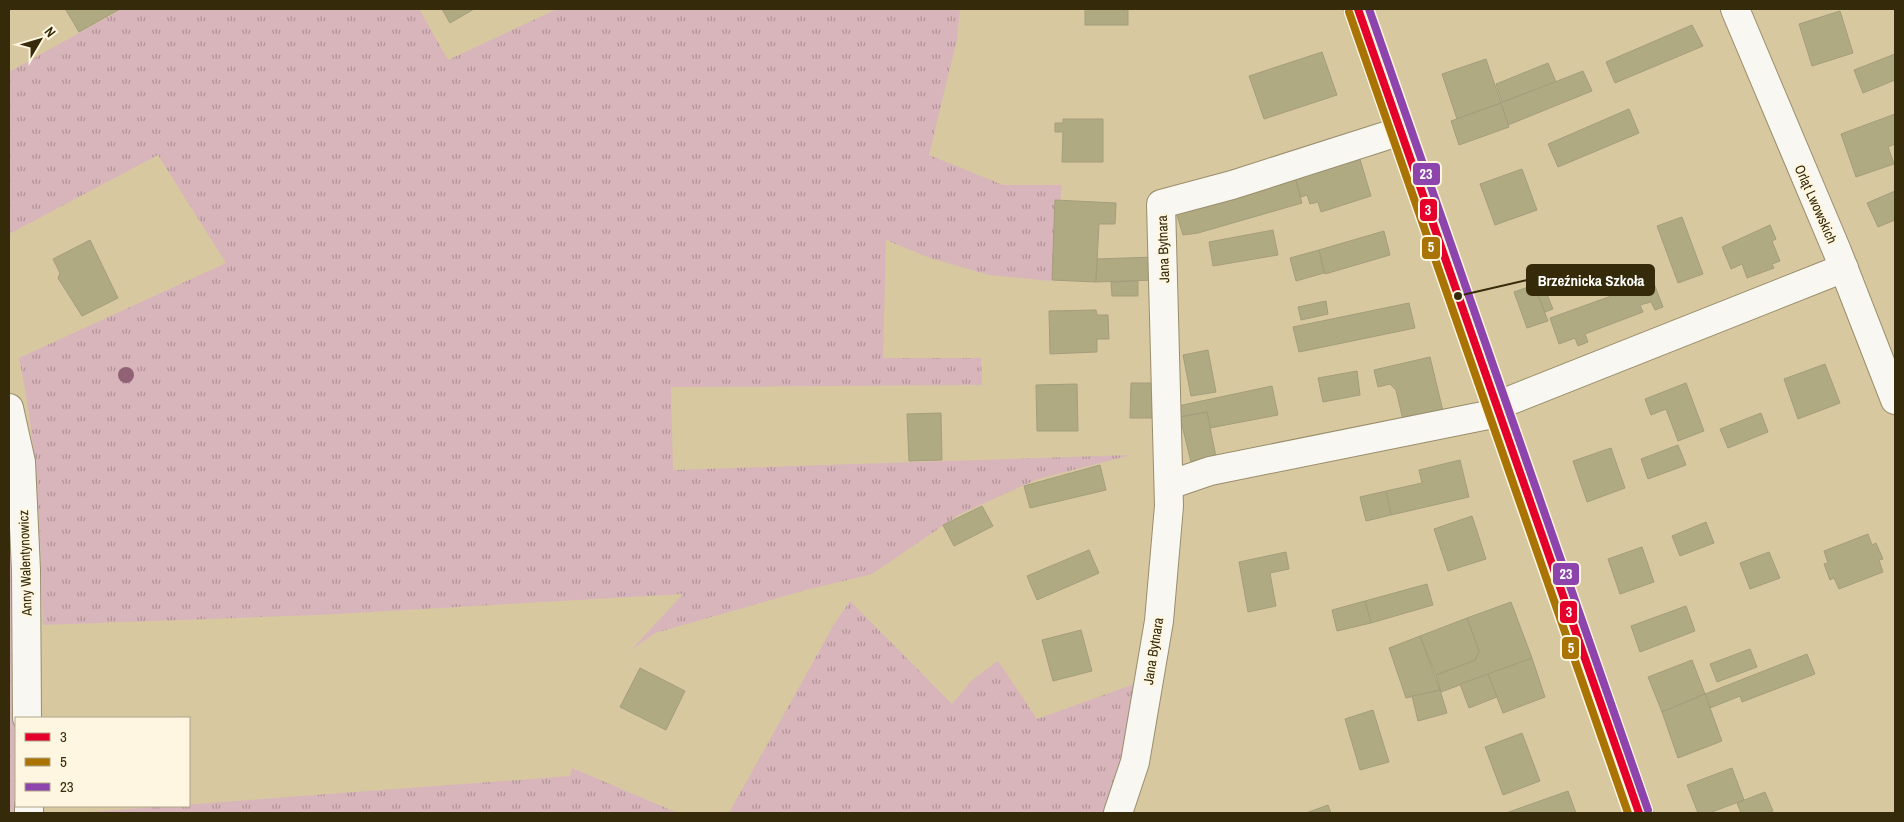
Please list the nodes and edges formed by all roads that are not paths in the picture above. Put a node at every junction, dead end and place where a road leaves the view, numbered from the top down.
1 (1358, 9) edge
2 (1735, 9) edge
3 (1401, 131) junction
4 (1844, 268) junction
5 (1895, 400) edge
6 (9, 408) edge
7 (1497, 409) junction
8 (1169, 485) junction
9 (27, 717) edge
10 (1118, 813) edge
11 (1639, 813) edge

1 - 3 main road
2 - 4 street, Orląt Lwowskich
3 - 7 main road
3 - 8 street, Jana Bytnara
4 - 5 street, Orląt Lwowskich
4 - 7 street
6 - 9 street, Anny Walentynowicz
7 - 8 street
7 - 11 main road
8 - 10 street, Jana Bytnara

